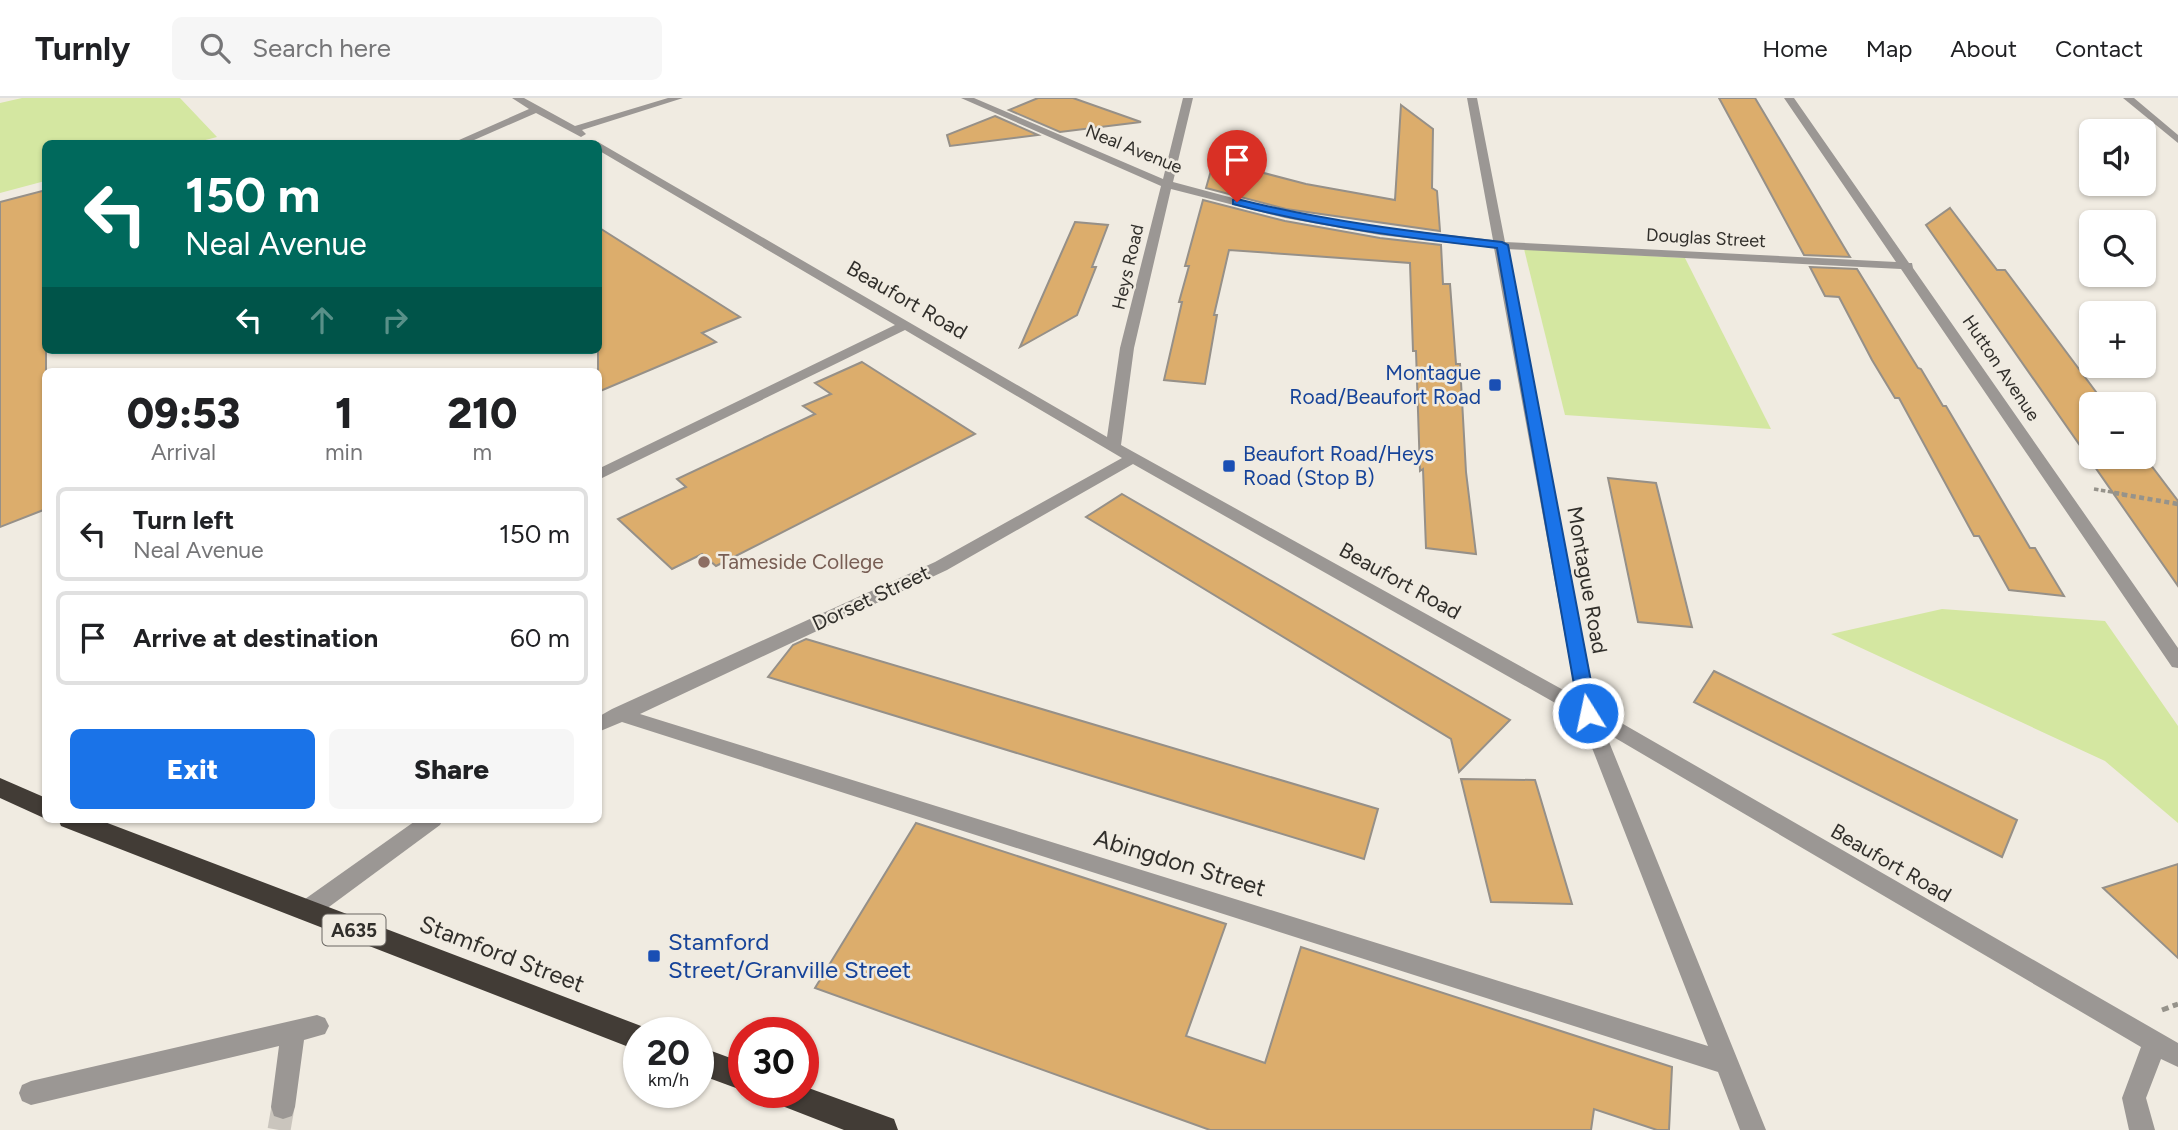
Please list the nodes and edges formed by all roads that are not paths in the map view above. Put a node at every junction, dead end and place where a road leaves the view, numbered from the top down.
1 (517, 98) edge
2 (678, 98) edge
3 (966, 98) edge
4 (1188, 98) edge
5 (1472, 98) edge
6 (1789, 98) edge
7 (2128, 98) edge
8 (536, 109) junction
9 (573, 130) junction
10 (464, 140) edge
11 (590, 140) edge
12 (2178, 140) edge
13 (602, 147) edge
14 (1166, 184) junction
15 (1502, 245) junction
16 (1908, 266) junction
17 (905, 325) junction
18 (1113, 447) junction
19 (1135, 457) junction
20 (602, 473) edge
21 (2178, 662) edge
22 (1588, 713) junction
23 (619, 714) junction
24 (602, 722) edge
25 (0, 788) edge
26 (42, 807) edge
27 (80, 823) edge
28 (427, 823) edge
29 (306, 911) junction
30 (317, 1026) dead end
31 (293, 1032) junction
32 (623, 1032) edge
33 (2155, 1043) junction
34 (2178, 1056) edge
35 (1726, 1063) junction
36 (31, 1093) dead end
37 (819, 1106) edge
38 (282, 1107) tunnel mouth
39 (883, 1130) edge
40 (1752, 1130) edge
41 (2142, 1130) edge

1 - 8 street, Beaufort Road
2 - 9 street
3 - 14 street, Neal Avenue
4 - 14 street, Heys Road
5 - 15 street, Montague Road
6 - 16 street, Hutton Avenue
7 - 12 street
8 - 9 street, Beaufort Road
8 - 10 street
9 - 11 street, Beaufort Road
13 - 17 street, Beaufort Road
14 - 15 street, Neal Avenue
14 - 18 street, Heys Road
15 - 16 street, Douglas Street
15 - 22 street, Montague Road
16 - 21 street, Hutton Avenue
17 - 18 street, Beaufort Road
17 - 20 street
18 - 19 street, Beaufort Road
19 - 22 street, Beaufort Road
19 - 23 street, Dorset Street
22 - 33 street, Beaufort Road
22 - 35 street, Montague Road
23 - 24 street, Dorset Street
23 - 35 street, Abingdon Street
25 - 26 highway
27 - 29 highway, Stamford Street / A635
28 - 29 street
29 - 32 highway, Stamford Street / A635
30 - 31 street
31 - 36 street
31 - 38 street
33 - 34 street, Beaufort Road
33 - 41 street
35 - 40 street, Montague Road
37 - 39 highway

